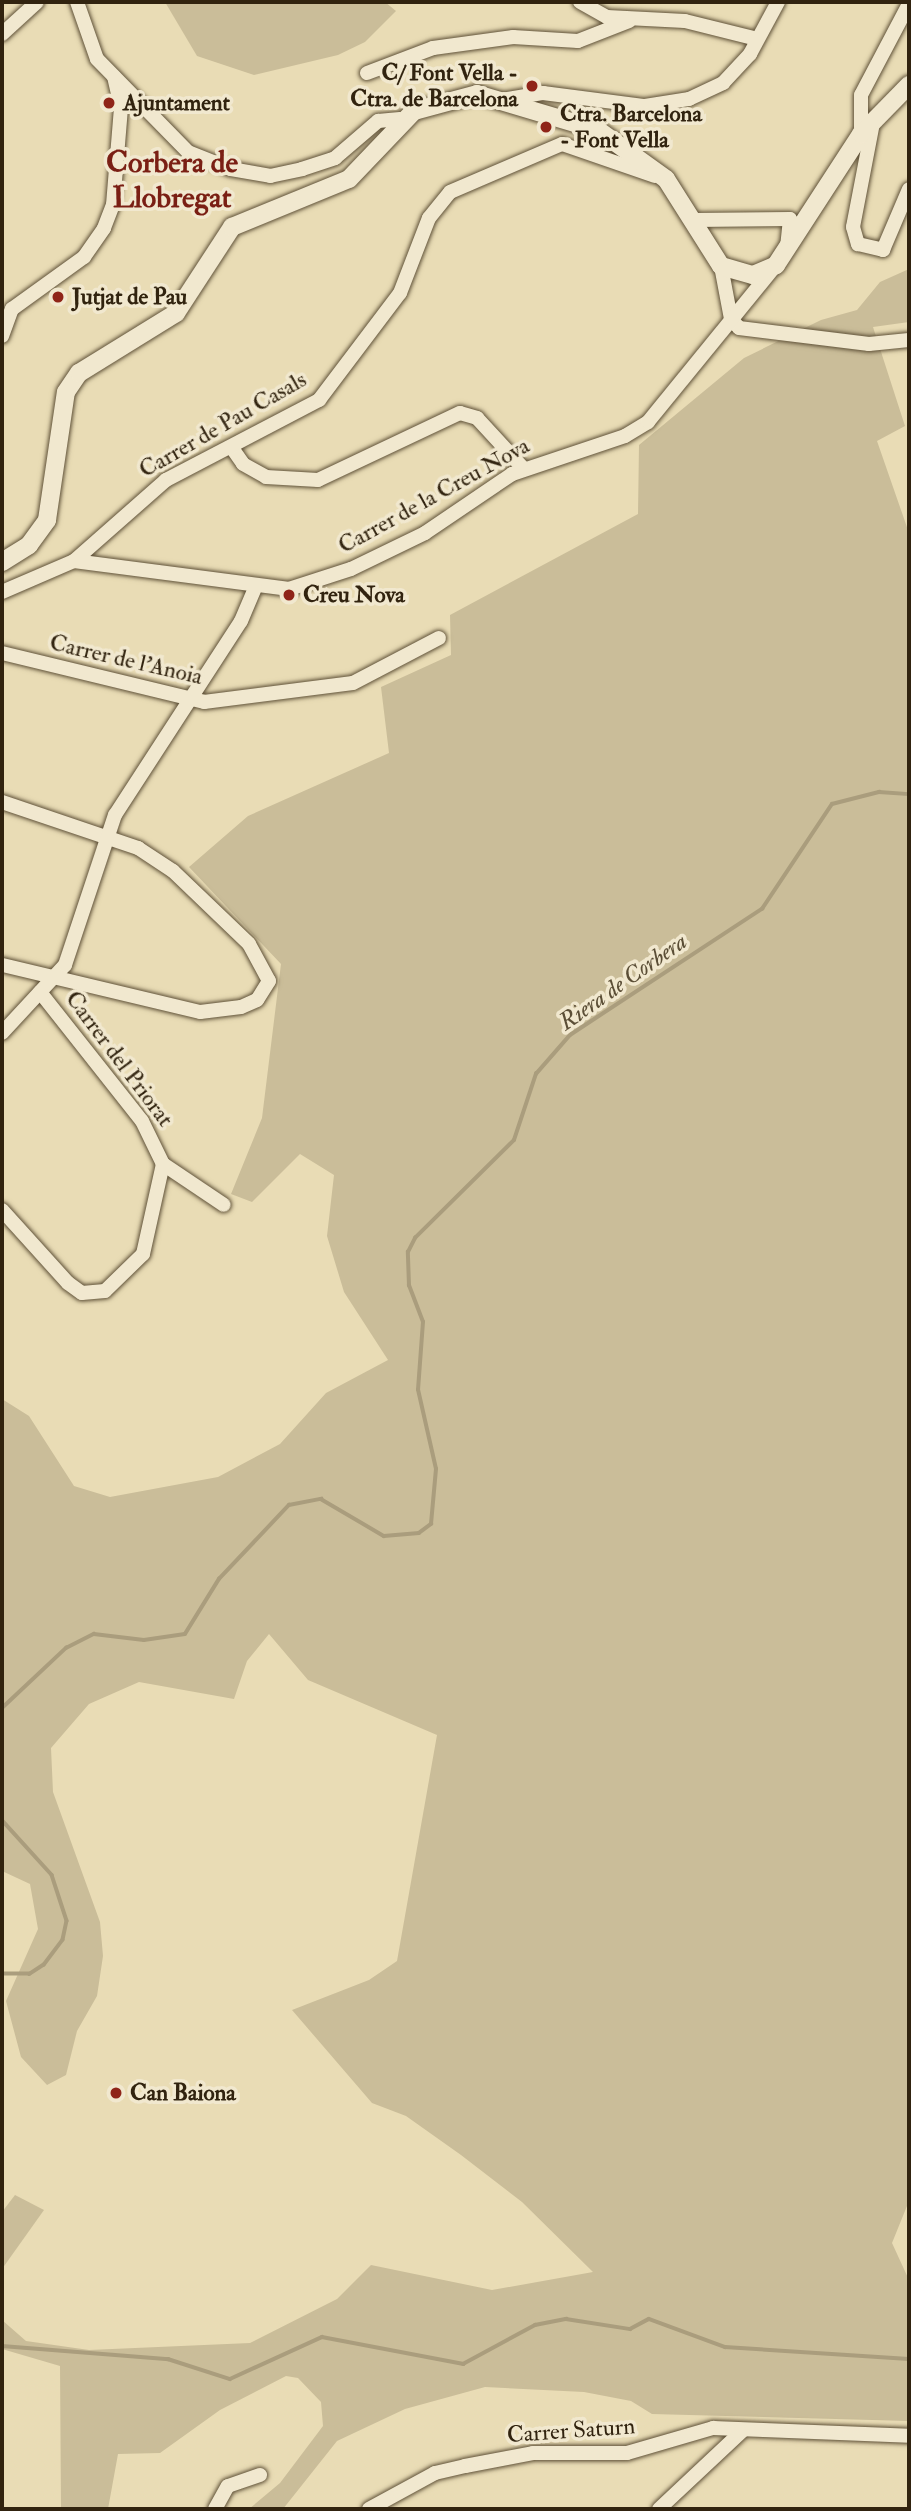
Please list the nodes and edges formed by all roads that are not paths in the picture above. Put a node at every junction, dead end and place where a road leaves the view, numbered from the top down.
1 (37, 2) edge
2 (76, 2) edge
3 (580, 2) edge
4 (778, 2) edge
5 (909, 4) edge
6 (629, 21) junction
7 (2, 34) edge
8 (757, 38) junction
9 (367, 73) dead end
10 (114, 77) junction
11 (909, 85) edge
12 (546, 103) junction
13 (145, 104) junction
14 (121, 107) junction
15 (400, 119) junction
16 (363, 129) junction
17 (867, 129) junction
18 (380, 144) junction
19 (666, 179) junction
20 (909, 189) edge
21 (694, 220) junction
22 (787, 250) junction
23 (776, 265) junction
24 (721, 266) junction
25 (731, 319) junction
26 (2, 337) edge
27 (909, 340) edge
28 (232, 448) junction
29 (523, 468) junction
30 (74, 561) junction
31 (2, 562) edge
32 (255, 588) junction
33 (2, 592) edge
34 (439, 638) dead end
35 (2, 653) edge
36 (185, 701) junction
37 (2, 802) edge
38 (106, 838) junction
39 (2, 965) edge
40 (52, 981) junction
41 (40, 992) junction
42 (2, 1033) edge
43 (163, 1164) junction
44 (224, 1205) dead end
45 (2, 1210) edge
46 (743, 2430) junction
47 (909, 2436) edge
48 (260, 2475) dead end
49 (215, 2509) edge
50 (369, 2509) edge
51 (659, 2509) edge

1 - 7 street
2 - 10 street
3 - 6 street
4 - 8 street
5 - 17 street
6 - 8 street
6 - 9 street
8 - 12 street
10 - 13 street
10 - 14 street
11 - 17 street
12 - 15 street
12 - 19 street
13 - 14 street
13 - 16 street
14 - 26 street
15 - 16 street
15 - 18 street
16 - 18 street
17 - 20 street
17 - 22 street
18 - 31 street
19 - 21 street
19 - 28 street, Carrer de Pau Casals
21 - 22 street
21 - 24 street
22 - 23 street
23 - 24 street
23 - 25 street, Carrer de la Creu Nova
24 - 25 street
25 - 27 street
25 - 29 street, Carrer de la Creu Nova
28 - 29 street
28 - 30 street, Carrer de Pau Casals
29 - 32 street, Carrer de la Creu Nova
30 - 32 street, Carrer de la Creu Nova
30 - 33 street, Carrer de la Creu Nova
32 - 36 street
34 - 36 street, Carrer de l'Anoia
35 - 36 street, Carrer de l'Anoia
36 - 38 street
37 - 38 street
38 - 40 street
38 - 40 street
39 - 40 street
40 - 41 street
41 - 42 street
41 - 43 street, Carrer del Priorat
43 - 44 street, Carrer del Priorat
43 - 45 street
46 - 47 street, Carrer Saturn
46 - 50 street, Carrer Saturn
46 - 51 street
48 - 49 street

